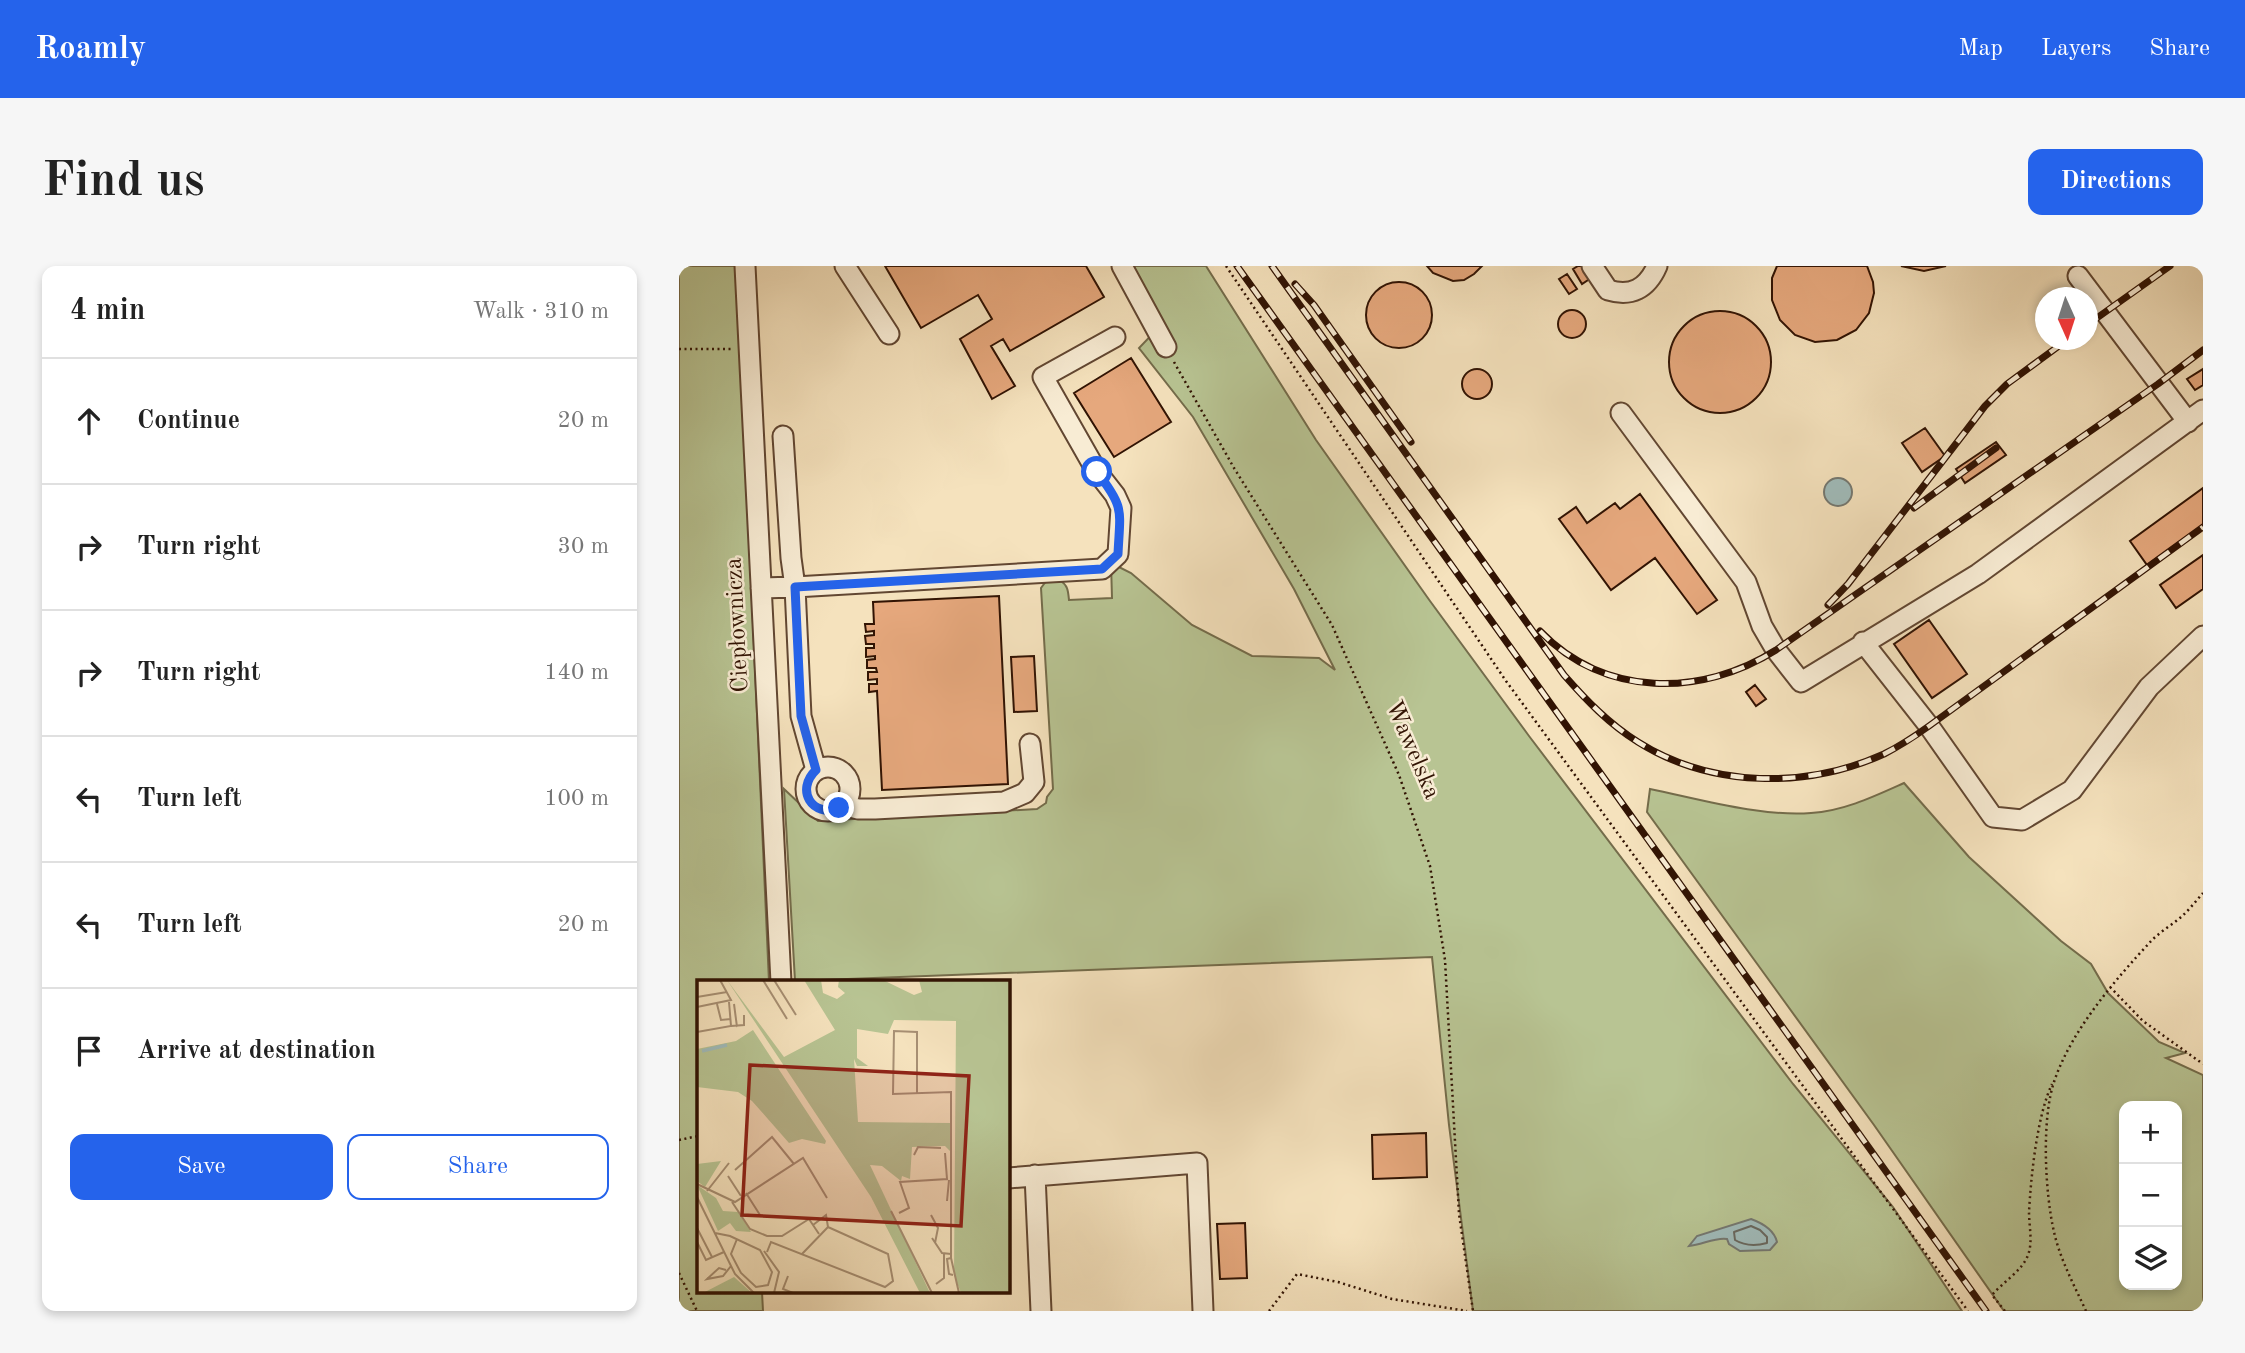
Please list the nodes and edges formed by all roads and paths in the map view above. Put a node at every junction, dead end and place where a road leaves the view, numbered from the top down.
1 (745, 266) edge
2 (845, 266) edge
3 (1122, 266) edge
4 (1226, 266) edge
5 (1593, 266) edge
6 (1657, 266) edge
7 (2078, 276) dead end
8 (889, 334) dead end
9 (1115, 337) dead end
10 (1166, 347) joint
11 (679, 349) edge
12 (749, 349) junction
13 (1621, 413) dead end
14 (2195, 416) edge
15 (783, 436) dead end
16 (795, 587) junction
17 (761, 588) junction
18 (2203, 636) edge
19 (1863, 642) junction
20 (1030, 744) dead end
21 (816, 770) junction
22 (843, 805) junction
23 (2203, 893) edge
24 (781, 980) edge
25 (2110, 987) junction
26 (2203, 1064) edge
27 (2054, 1079) junction
28 (697, 1136) edge
29 (679, 1140) edge
30 (1035, 1175) junction
31 (1010, 1178) edge
32 (679, 1273) edge
33 (697, 1311) edge
34 (1041, 1311) edge
35 (1203, 1311) edge
36 (1269, 1311) edge
37 (1467, 1311) edge
38 (1473, 1311) edge
39 (1968, 1311) edge
40 (2005, 1311) edge
41 (2085, 1311) edge

1 - 12 lane, Ciepłownicza
2 - 8 lane
3 - 10 lane
4 - 39 path
5 - 6 lane
7 - 14 lane
9 - 16 lane
10 - 38 path, Wawelska
11 - 12 path
12 - 17 lane, Ciepłownicza
13 - 19 lane
14 - 19 lane
15 - 16 lane
16 - 17 lane
16 - 21 lane
17 - 24 lane, Ciepłownicza
18 - 19 lane
20 - 22 lane
21 - 22 lane
21 - 22 lane
23 - 25 path
25 - 26 path
25 - 27 path
27 - 40 path
27 - 41 path
28 - 29 path
30 - 31 lane
30 - 34 lane
30 - 35 lane
32 - 33 path
36 - 37 path

